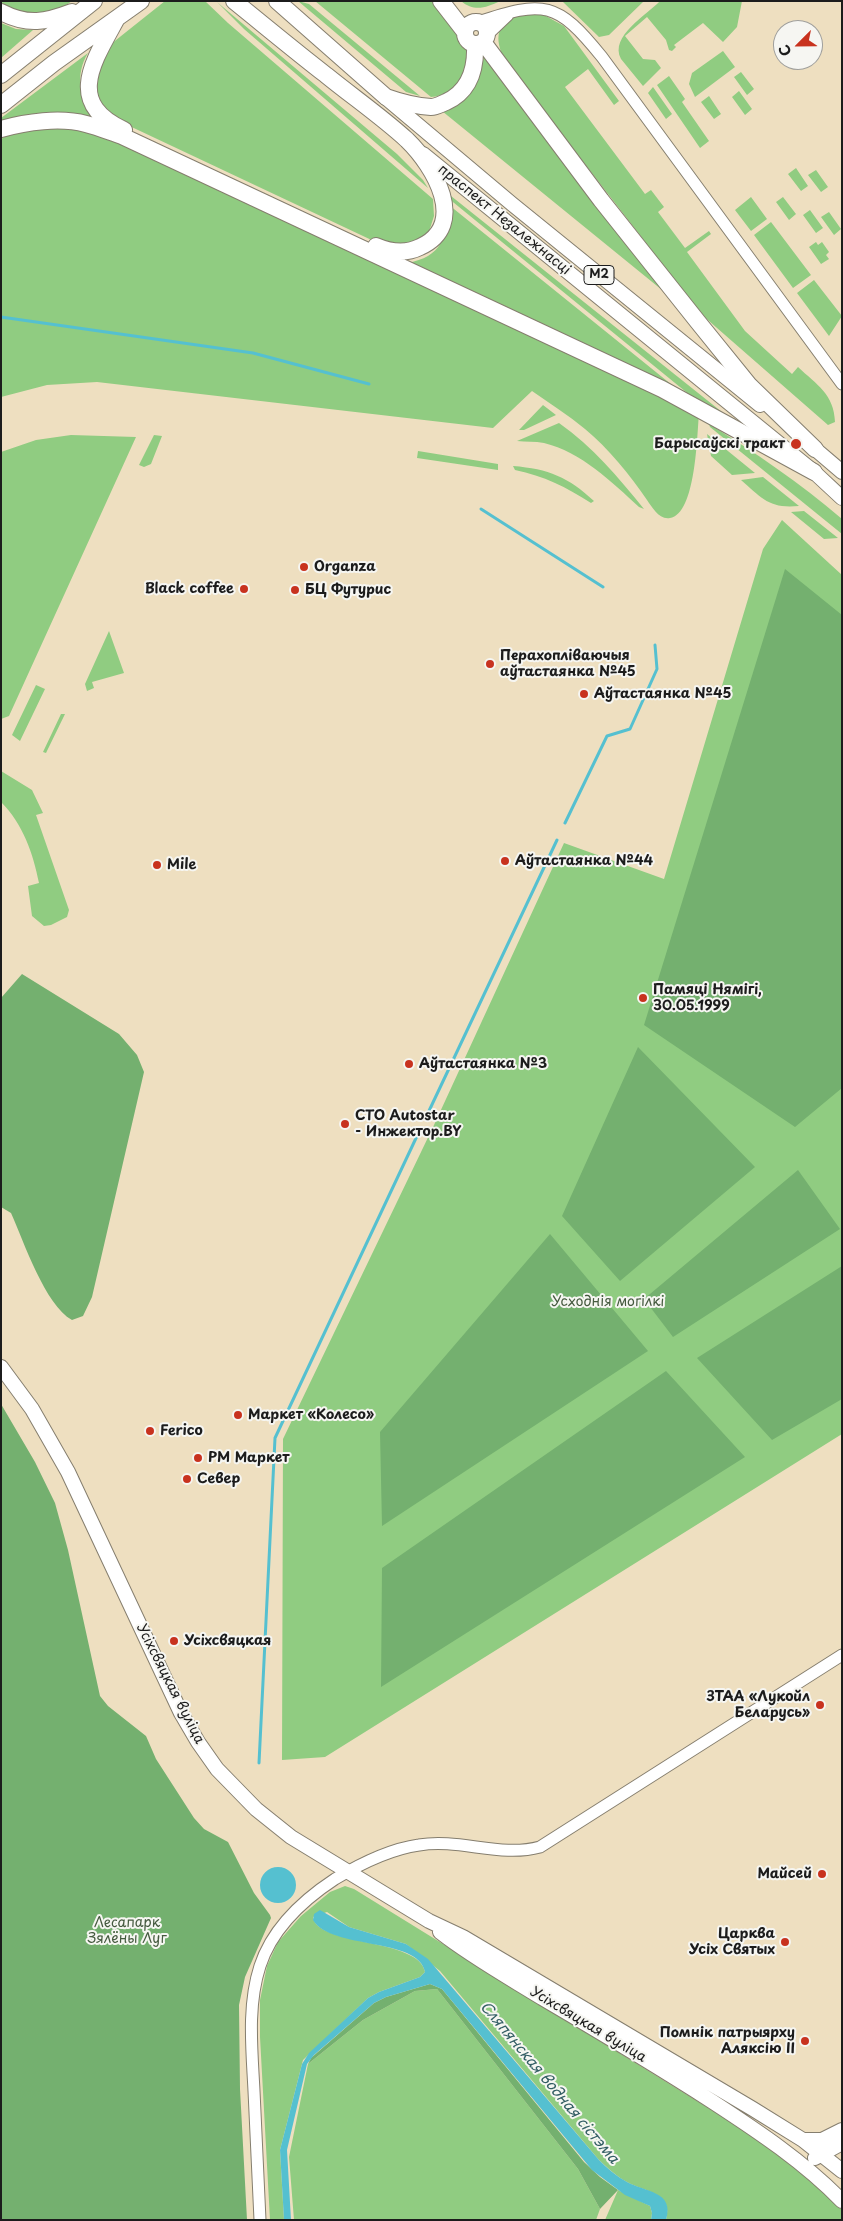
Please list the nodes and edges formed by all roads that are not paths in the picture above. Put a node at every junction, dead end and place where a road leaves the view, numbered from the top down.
1 (141, 1) edge
2 (234, 1) edge
3 (277, 1) edge
4 (441, 1) edge
5 (449, 1) edge
6 (92, 3) edge
7 (1, 12) edge
8 (116, 20) junction
9 (476, 33) junction
10 (1, 74) edge
11 (386, 97) junction
12 (1, 105) edge
13 (1, 129) edge
14 (407, 141) junction
15 (842, 384) edge
16 (816, 450) junction
17 (814, 472) junction
18 (842, 472) edge
19 (842, 498) edge
20 (1, 1366) edge
21 (842, 1655) edge
22 (347, 1872) junction
23 (429, 1921) junction
24 (842, 2130) edge
25 (802, 2140) junction
26 (842, 2143) edge
27 (822, 2155) junction
28 (795, 2159) junction
29 (842, 2166) edge
30 (842, 2171) edge
31 (842, 2201) edge
32 (260, 2220) edge

1 - 8 highway
2 - 14 highway, праспект Незалежнасці / М2
3 - 11 highway, праспект Незалежнасці / М2
4 - 9 highway
5 - 9 highway
6 - 7 highway
6 - 10 highway
8 - 12 highway
8 - 14 highway
9 - 11 highway
9 - 15 street
9 - 16 highway
11 - 16 main road, праспект Незалежнасці / М2
13 - 17 highway
14 - 17 main road, праспект Незалежнасці / М2
16 - 18 main road, праспект Незалежнасці / М2
17 - 19 main road, праспект Незалежнасці / М2
20 - 22 main road, Усіхсвяцкая вуліца
21 - 22 street
22 - 23 main road, Усіхсвяцкая вуліца
22 - 32 street
23 - 25 main road, Усіхсвяцкая вуліца
23 - 28 main road, Усіхсвяцкая вуліца
24 - 25 main road
25 - 27 main road, Усіхсвяцкая вуліца
26 - 27 main road
27 - 28 main road
27 - 30 main road, Усіхсвяцкая вуліца
28 - 31 main road, Усіхсвяцкая вуліца
29 - 30 main road

